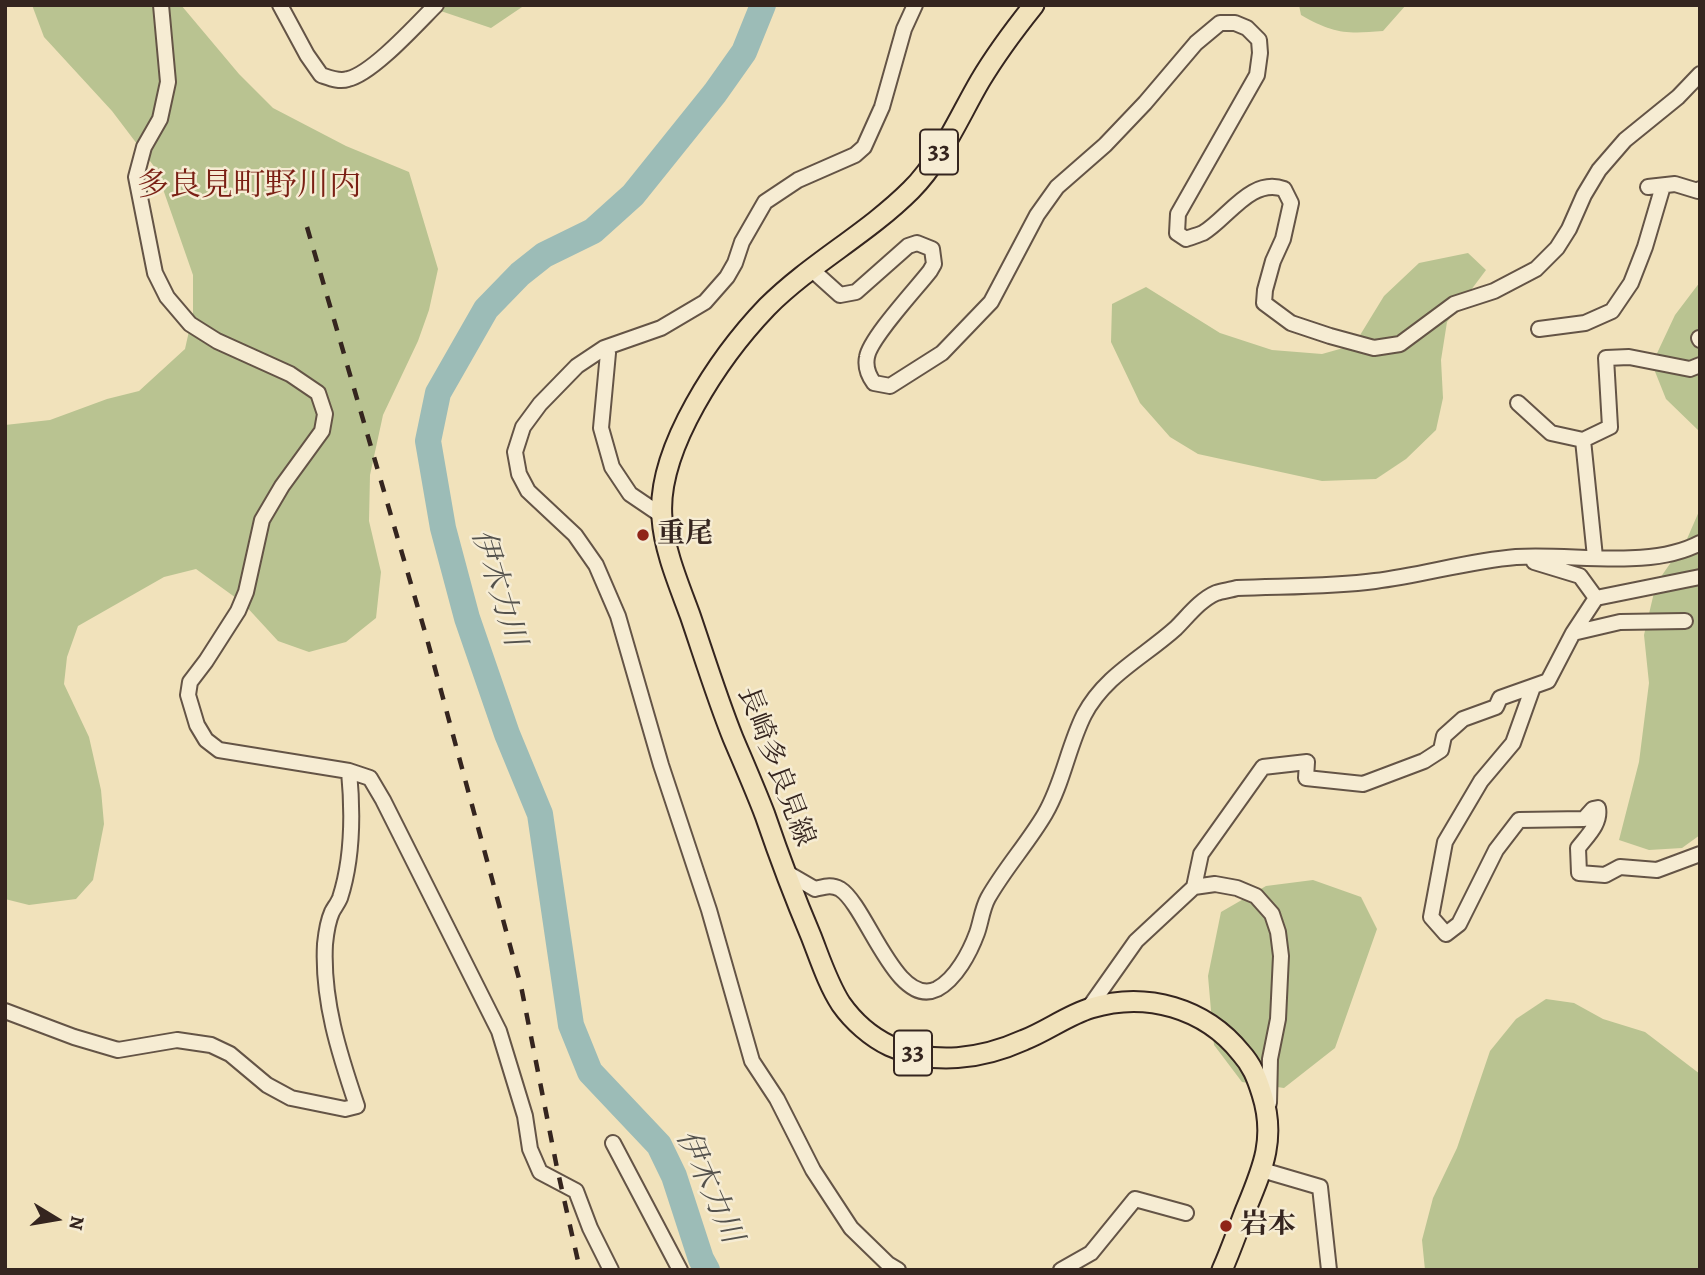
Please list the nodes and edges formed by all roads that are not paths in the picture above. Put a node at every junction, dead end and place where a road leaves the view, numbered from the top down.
1 (161, 5) edge
2 (280, 5) edge
3 (436, 5) edge
4 (915, 5) edge
5 (1034, 5) edge
6 (1700, 74) edge
7 (1700, 189) edge
8 (810, 268) junction
9 (1539, 329) dead end
10 (604, 348) junction
11 (1700, 365) edge
12 (1518, 403) dead end
13 (1583, 440) junction
14 (661, 515) junction
15 (1700, 543) edge
16 (1519, 557) junction
17 (1595, 557) junction
18 (1700, 576) edge
19 (1597, 598) junction
20 (1685, 621) dead end
21 (1573, 633) junction
22 (1533, 687) junction
23 (349, 771) junction
24 (1700, 854) edge
25 (784, 871) junction
26 (1194, 887) junction
27 (1088, 1009) junction
28 (5, 1011) edge
29 (1268, 1115) junction
30 (613, 1143) dead end
31 (1262, 1170) junction
32 (1186, 1213) dead end
33 (611, 1270) edge
34 (680, 1270) edge
35 (898, 1270) edge
36 (1061, 1270) edge
37 (1222, 1270) edge
38 (1329, 1270) edge

1 - 23 street
2 - 3 street
4 - 10 street
5 - 8 main road, 長崎多良見線 / 33
6 - 8 street
7 - 9 street
8 - 14 main road, 長崎多良見線 / 33
10 - 14 street
10 - 35 street
11 - 13 street
12 - 13 street
13 - 17 street
14 - 25 main road, 長崎多良見線 / 33
15 - 17 street
16 - 17 street
16 - 19 street
16 - 25 street
18 - 19 street
19 - 21 street
20 - 21 street
21 - 22 street
22 - 24 street
22 - 26 street
23 - 28 street
23 - 33 street
25 - 27 main road, 長崎多良見線 / 33
26 - 27 street
26 - 29 street
27 - 29 main road, 長崎多良見線 / 33
29 - 31 main road, 長崎多良見線 / 33
30 - 34 street
31 - 37 main road, 長崎多良見線 / 33
31 - 38 street
32 - 36 street

